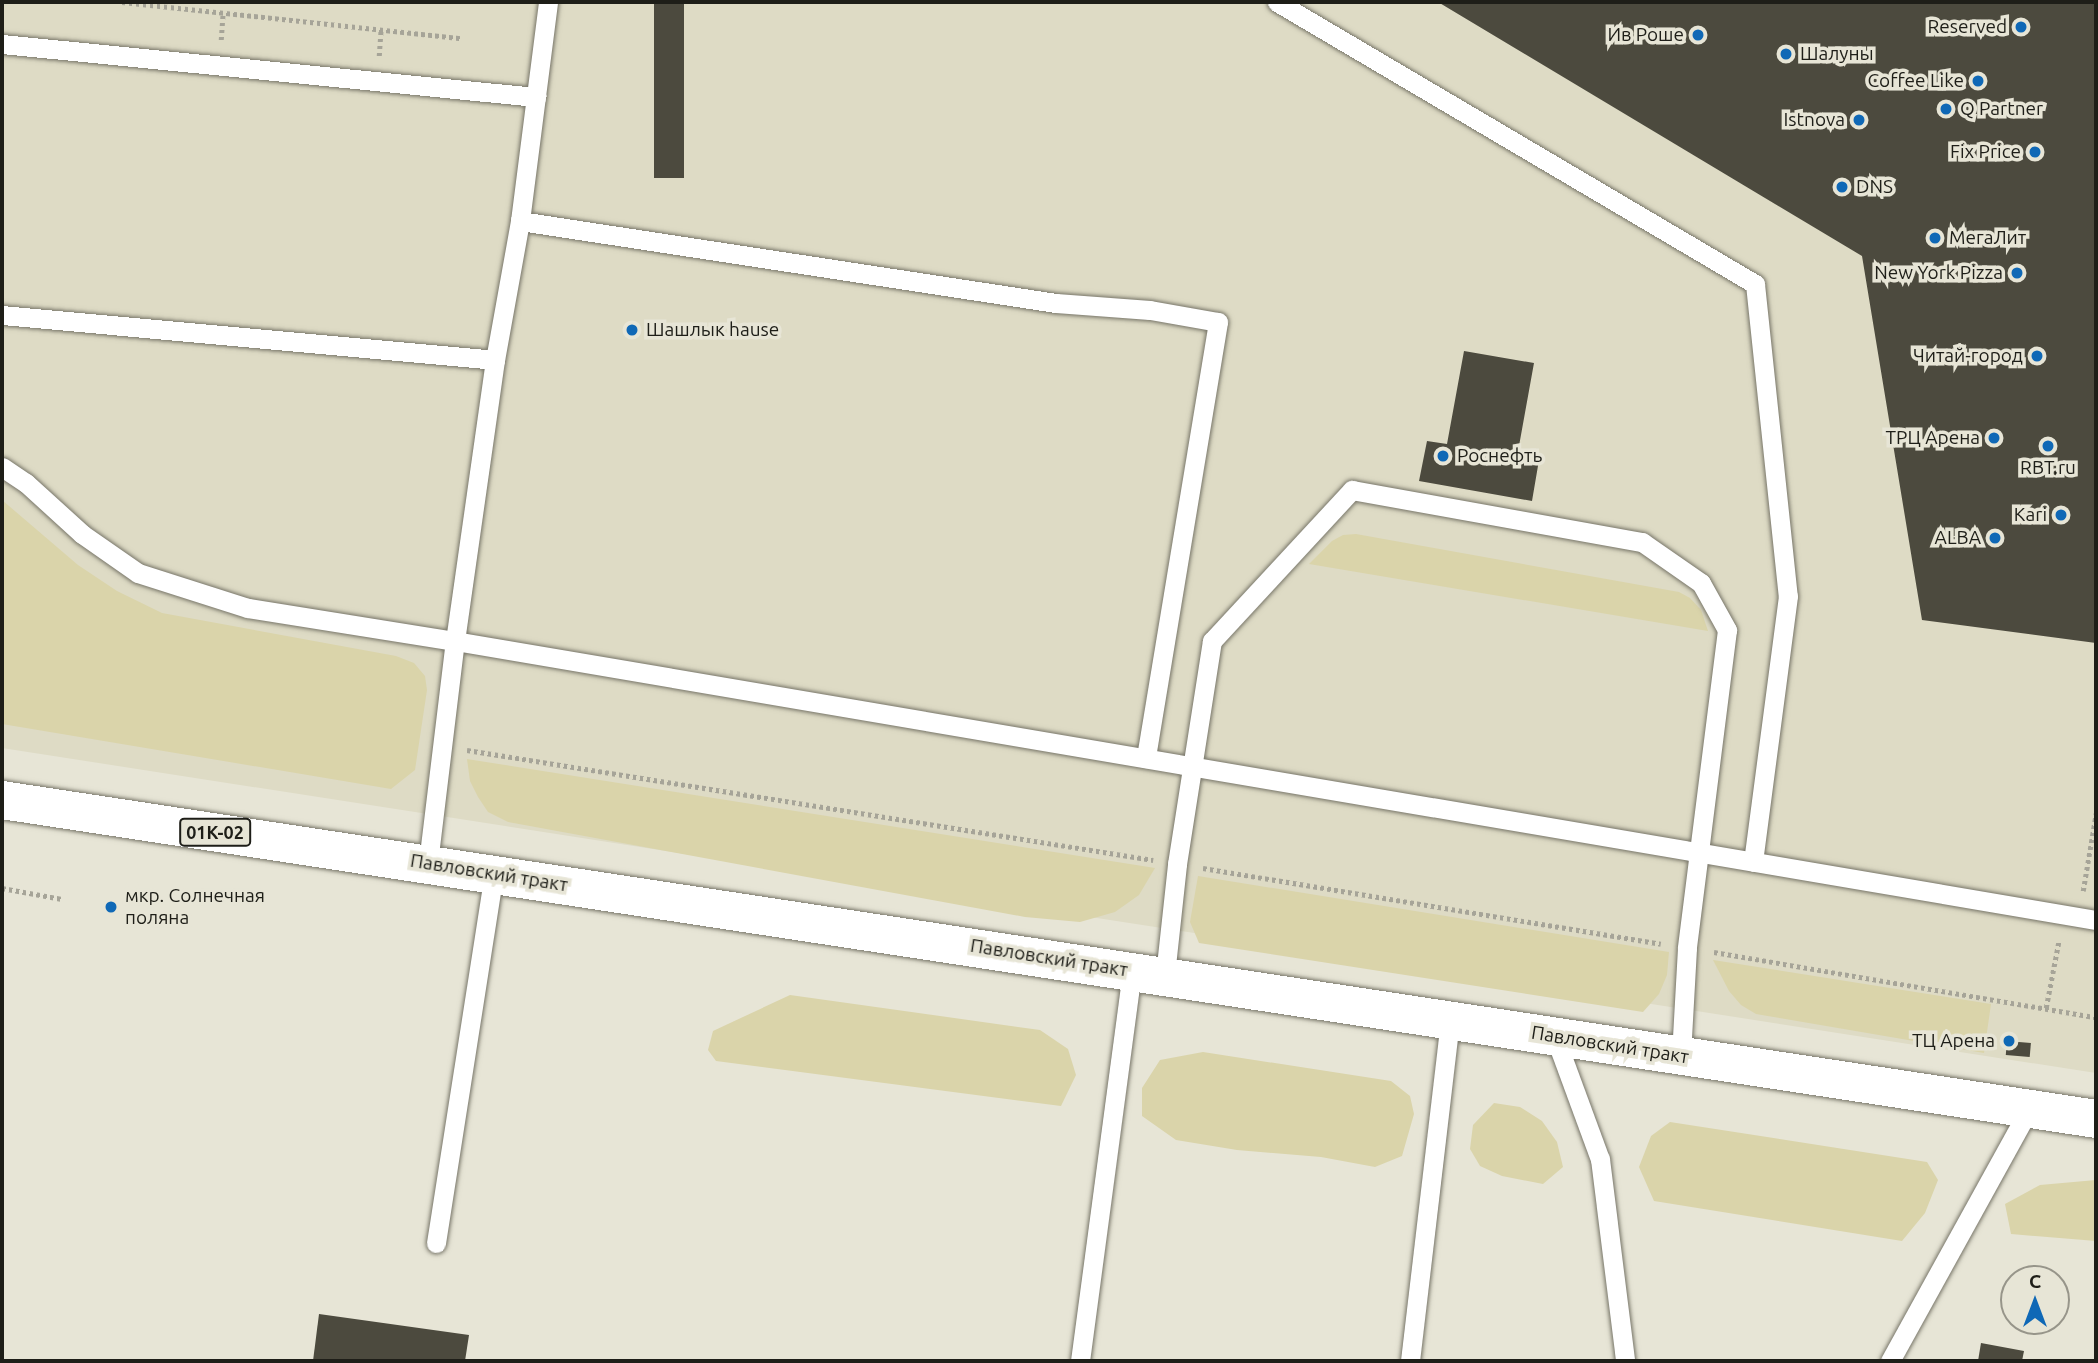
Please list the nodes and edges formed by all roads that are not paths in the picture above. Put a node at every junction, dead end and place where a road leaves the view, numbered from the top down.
1 (548, 2) edge
2 (1277, 2) edge
3 (2, 44) edge
4 (536, 97) junction
5 (520, 221) junction
6 (2, 315) edge
7 (495, 360) junction
8 (2, 467) edge
9 (455, 640) junction
10 (1146, 758) junction
11 (1194, 766) junction
12 (2, 800) edge
13 (1701, 852) junction
14 (1753, 862) junction
15 (428, 863) junction
16 (494, 874) junction
17 (2096, 920) edge
18 (1148, 973) junction
19 (1450, 1020) junction
20 (1555, 1037) junction
21 (1681, 1056) junction
22 (2029, 1109) junction
23 (2096, 1119) edge
24 (436, 1243) dead end
25 (1080, 1361) edge
26 (1410, 1361) edge
27 (1625, 1361) edge
28 (1890, 1361) edge

1 - 4 lane
2 - 14 lane
3 - 4 lane
4 - 5 lane
5 - 7 lane
5 - 10 lane
6 - 7 lane
7 - 9 lane
8 - 9 lane
9 - 10 lane
9 - 15 lane
10 - 11 lane
11 - 13 lane
11 - 13 lane
11 - 18 lane
12 - 15 main road, Павловский тракт / 01К-02
13 - 14 lane
13 - 21 lane
14 - 17 lane
15 - 16 main road, Павловский тракт
16 - 18 main road, Павловский тракт
16 - 24 lane
18 - 19 main road, Павловский тракт
18 - 25 lane
19 - 20 main road, Павловский тракт
19 - 26 lane
20 - 21 main road, Павловский тракт
20 - 27 lane
21 - 22 main road, Павловский тракт
22 - 23 main road, Павловский тракт
22 - 28 lane

